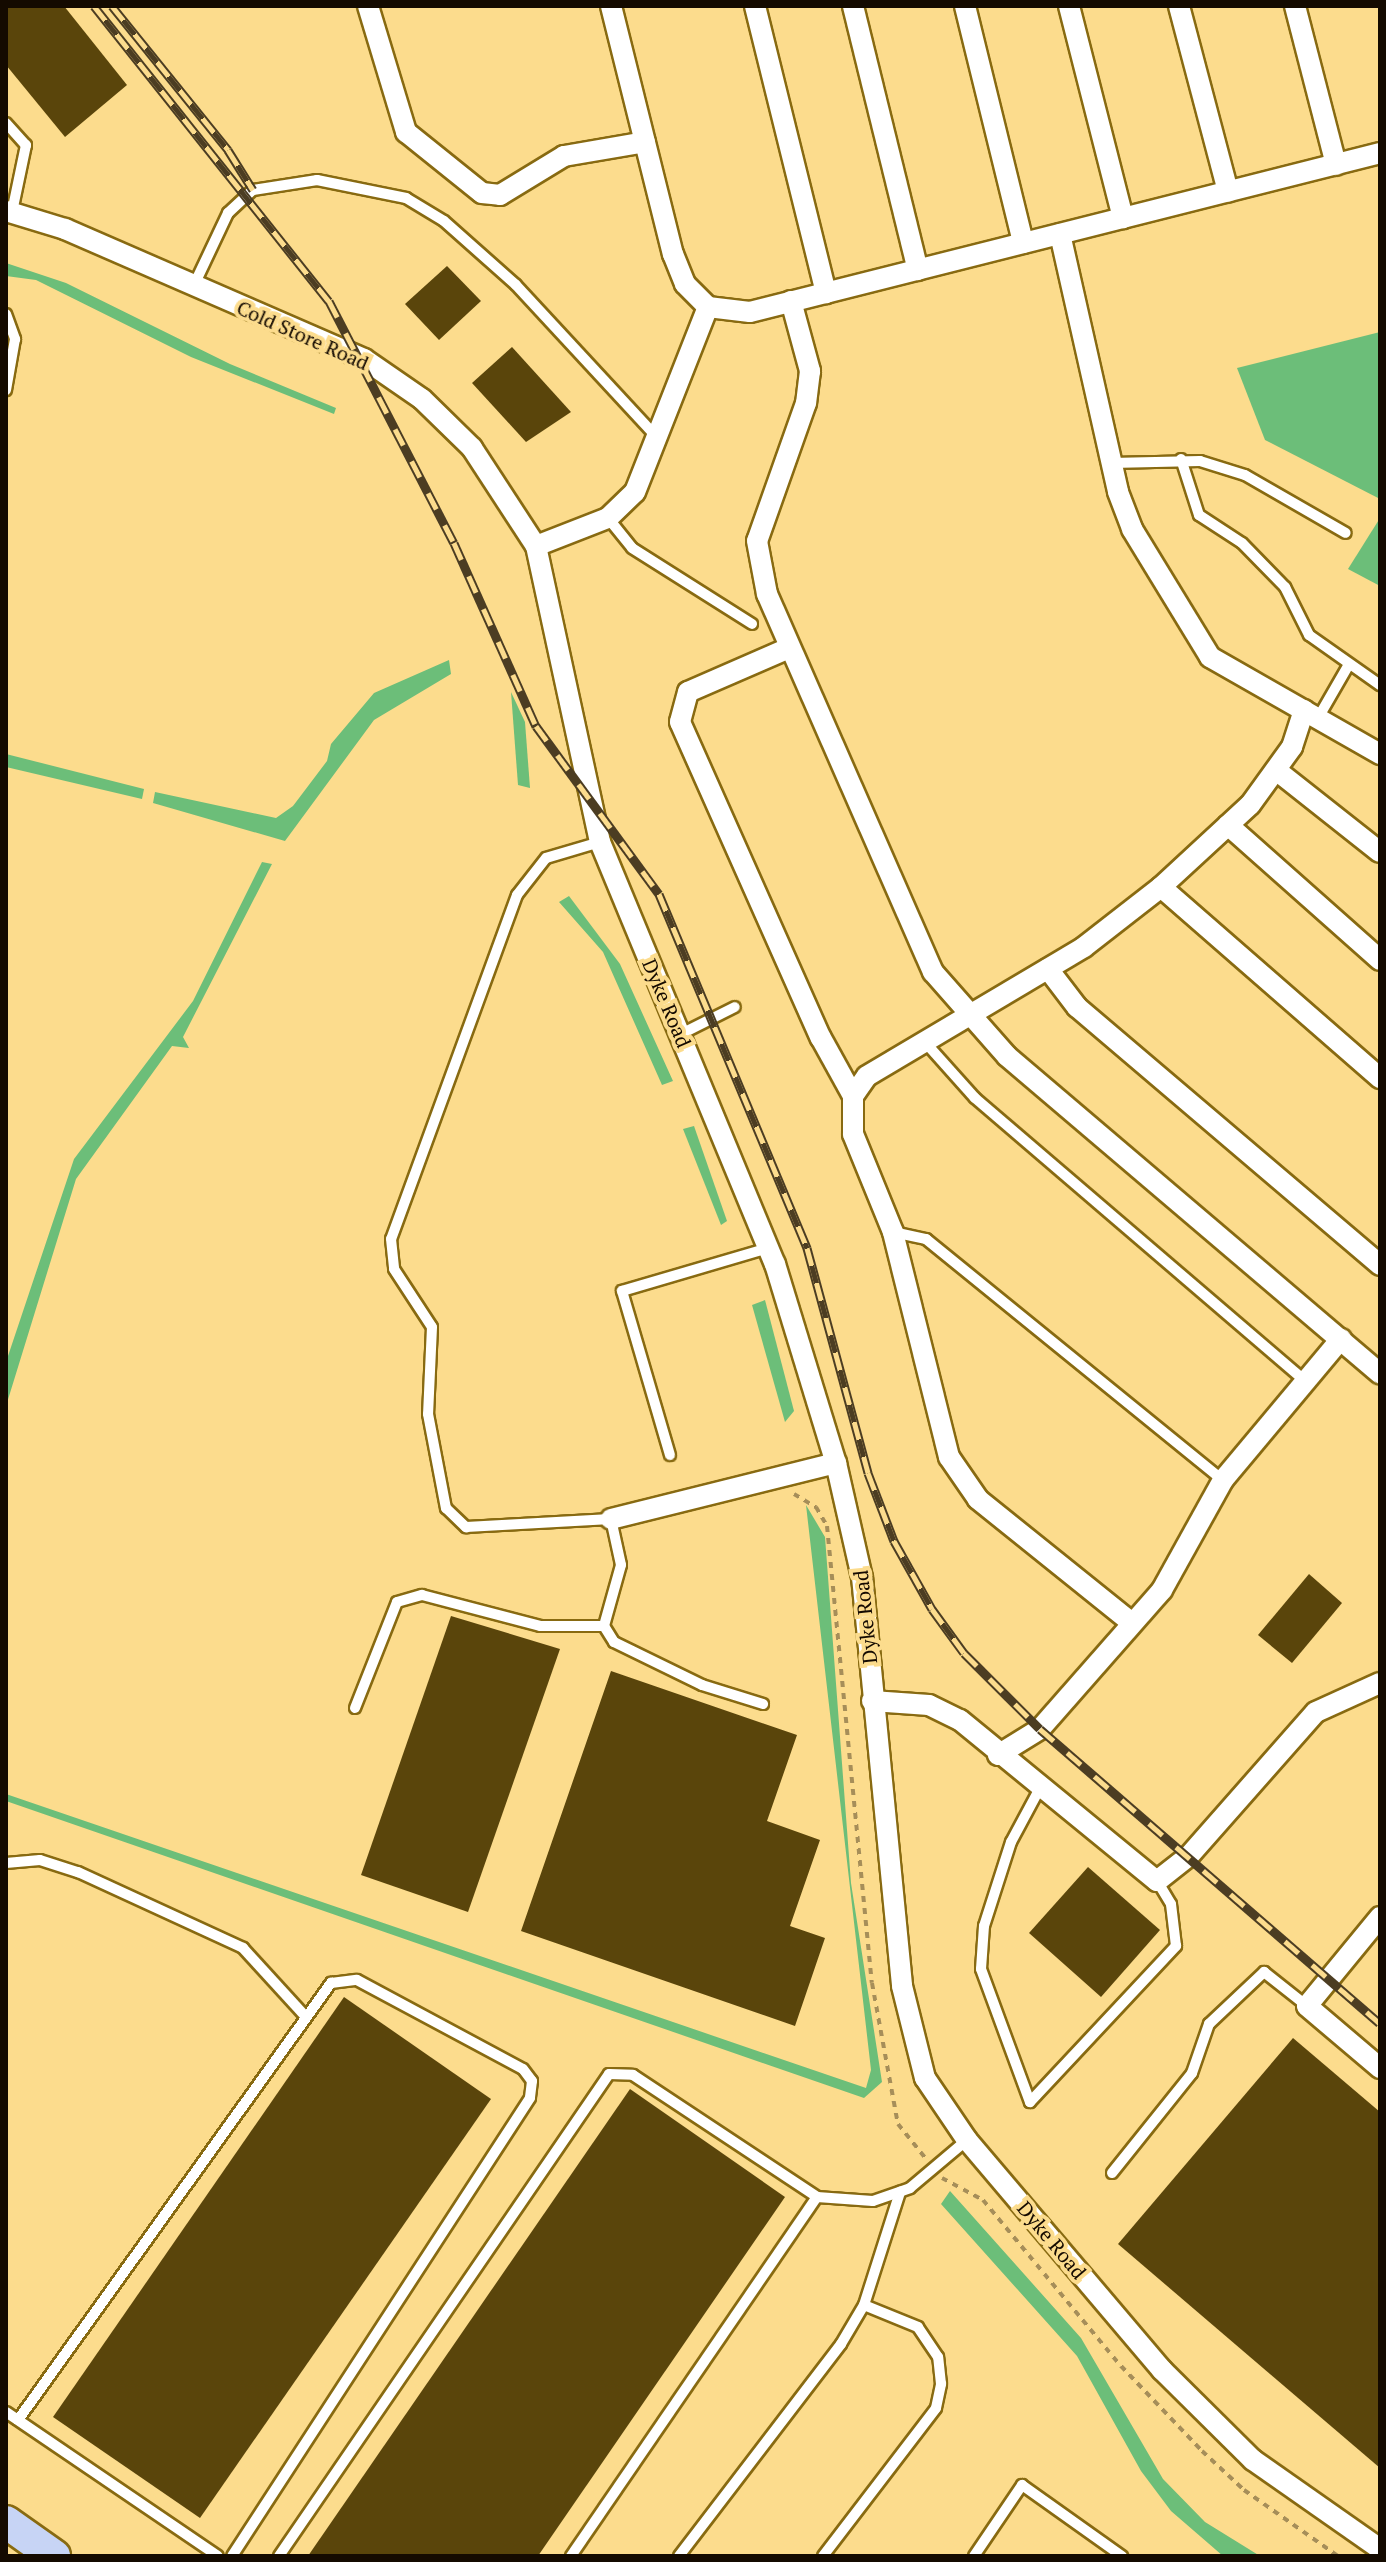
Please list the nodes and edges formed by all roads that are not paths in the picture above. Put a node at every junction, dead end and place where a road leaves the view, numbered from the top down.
1 (368, 6) edge
2 (611, 6) edge
3 (755, 6) edge
4 (853, 6) edge
5 (965, 6) edge
6 (1069, 6) edge
7 (1179, 6) edge
8 (1295, 6) edge
9 (6, 123) edge
10 (645, 142) junction
11 (1380, 153) edge
12 (1336, 165) junction
13 (1228, 192) junction
14 (9, 212) edge
15 (1123, 218) junction
16 (1060, 234) junction
17 (1023, 243) junction
18 (918, 270) junction
19 (193, 287) junction
20 (826, 293) junction
21 (791, 301) junction
22 (708, 307) junction
23 (6, 314) edge
24 (6, 390) edge
25 (657, 437) junction
26 (1181, 459) junction
27 (1111, 463) junction
28 (608, 518) junction
29 (1346, 533) dead end
30 (536, 546) junction
31 (752, 624) dead end
32 (789, 648) junction
33 (1348, 666) junction
34 (1380, 685) edge
35 (1311, 714) junction
36 (1380, 754) edge
37 (1276, 770) junction
38 (1228, 825) junction
39 (600, 842) junction
40 (1380, 852) edge
41 (1161, 887) junction
42 (1380, 960) edge
43 (1048, 969) junction
44 (735, 1007) dead end
45 (969, 1016) junction
46 (681, 1034) junction
47 (924, 1041) junction
48 (1380, 1078) edge
49 (853, 1096) junction
50 (893, 1232) junction
51 (768, 1248) junction
52 (1380, 1265) edge
53 (1341, 1339) junction
54 (1380, 1373) edge
55 (1305, 1381) junction
56 (670, 1455) dead end
57 (836, 1463) junction
58 (1223, 1480) junction
59 (611, 1519) junction
60 (1132, 1623) junction
61 (604, 1626) junction
62 (1380, 1683) edge
63 (872, 1701) junction
64 (763, 1704) dead end
65 (355, 1708) dead end
66 (998, 1755) junction
67 (1040, 1788) junction
68 (6, 1863) edge
69 (1157, 1881) junction
70 (1380, 1917) edge
71 (1307, 2006) junction
72 (305, 2016) junction
73 (1380, 2068) edge
74 (967, 2140) junction
75 (1112, 2173) dead end
76 (900, 2192) junction
77 (817, 2197) junction
78 (864, 2305) junction
79 (6, 2412) edge
80 (18, 2420) junction
81 (6, 2522) edge
82 (1380, 2549) edge
83 (1110, 2552) edge
84 (54, 2556) edge
85 (218, 2556) edge
86 (232, 2556) edge
87 (279, 2556) edge
88 (571, 2556) edge
89 (679, 2556) edge
90 (823, 2556) edge
91 (974, 2556) edge
92 (1122, 2556) edge

1 - 10 street
2 - 10 street
3 - 20 street
4 - 18 street
5 - 17 street
6 - 15 street
7 - 13 street
8 - 12 street
9 - 14 lane
10 - 22 street
11 - 12 street
12 - 13 street
13 - 15 street
14 - 19 street, Cold Store Road
15 - 16 street
16 - 17 street
16 - 27 street
17 - 18 street
18 - 20 street
19 - 25 lane
19 - 30 street, Cold Store Road
20 - 21 street
21 - 22 street
21 - 32 street
22 - 25 street
23 - 24 lane
25 - 28 street
26 - 27 lane
26 - 29 lane
26 - 33 lane
27 - 35 street
28 - 30 street
28 - 31 lane
30 - 39 street, Dyke Road
32 - 45 street
32 - 49 street
33 - 34 lane
33 - 35 lane
35 - 36 street
35 - 37 street
37 - 38 street
37 - 40 street
38 - 41 street
38 - 42 street
39 - 46 street, Dyke Road
39 - 59 lane
41 - 43 street
41 - 48 street
43 - 45 street
43 - 52 street
44 - 46 lane
45 - 47 street
45 - 53 street
46 - 51 street, Dyke Road
47 - 49 street
47 - 55 lane
49 - 50 street
50 - 58 lane
50 - 60 street
51 - 56 lane
51 - 57 street, Dyke Road
53 - 54 street
53 - 55 street
55 - 58 street
57 - 59 street
57 - 63 street, Dyke Road
58 - 60 street
59 - 61 lane
60 - 66 street
61 - 64 lane
61 - 65 lane
62 - 69 street
63 - 66 street
63 - 74 street, Dyke Road
66 - 67 street
67 - 69 street
67 - 69 lane
68 - 72 lane
70 - 71 street
71 - 73 street
71 - 75 lane
72 - 80 lane
72 - 86 lane
74 - 76 lane
74 - 82 street, Dyke Road
76 - 77 lane
76 - 78 lane
77 - 87 lane
77 - 88 lane
78 - 89 lane
78 - 90 lane
79 - 80 lane
80 - 85 lane
81 - 84 main road
83 - 91 lane
83 - 92 lane

